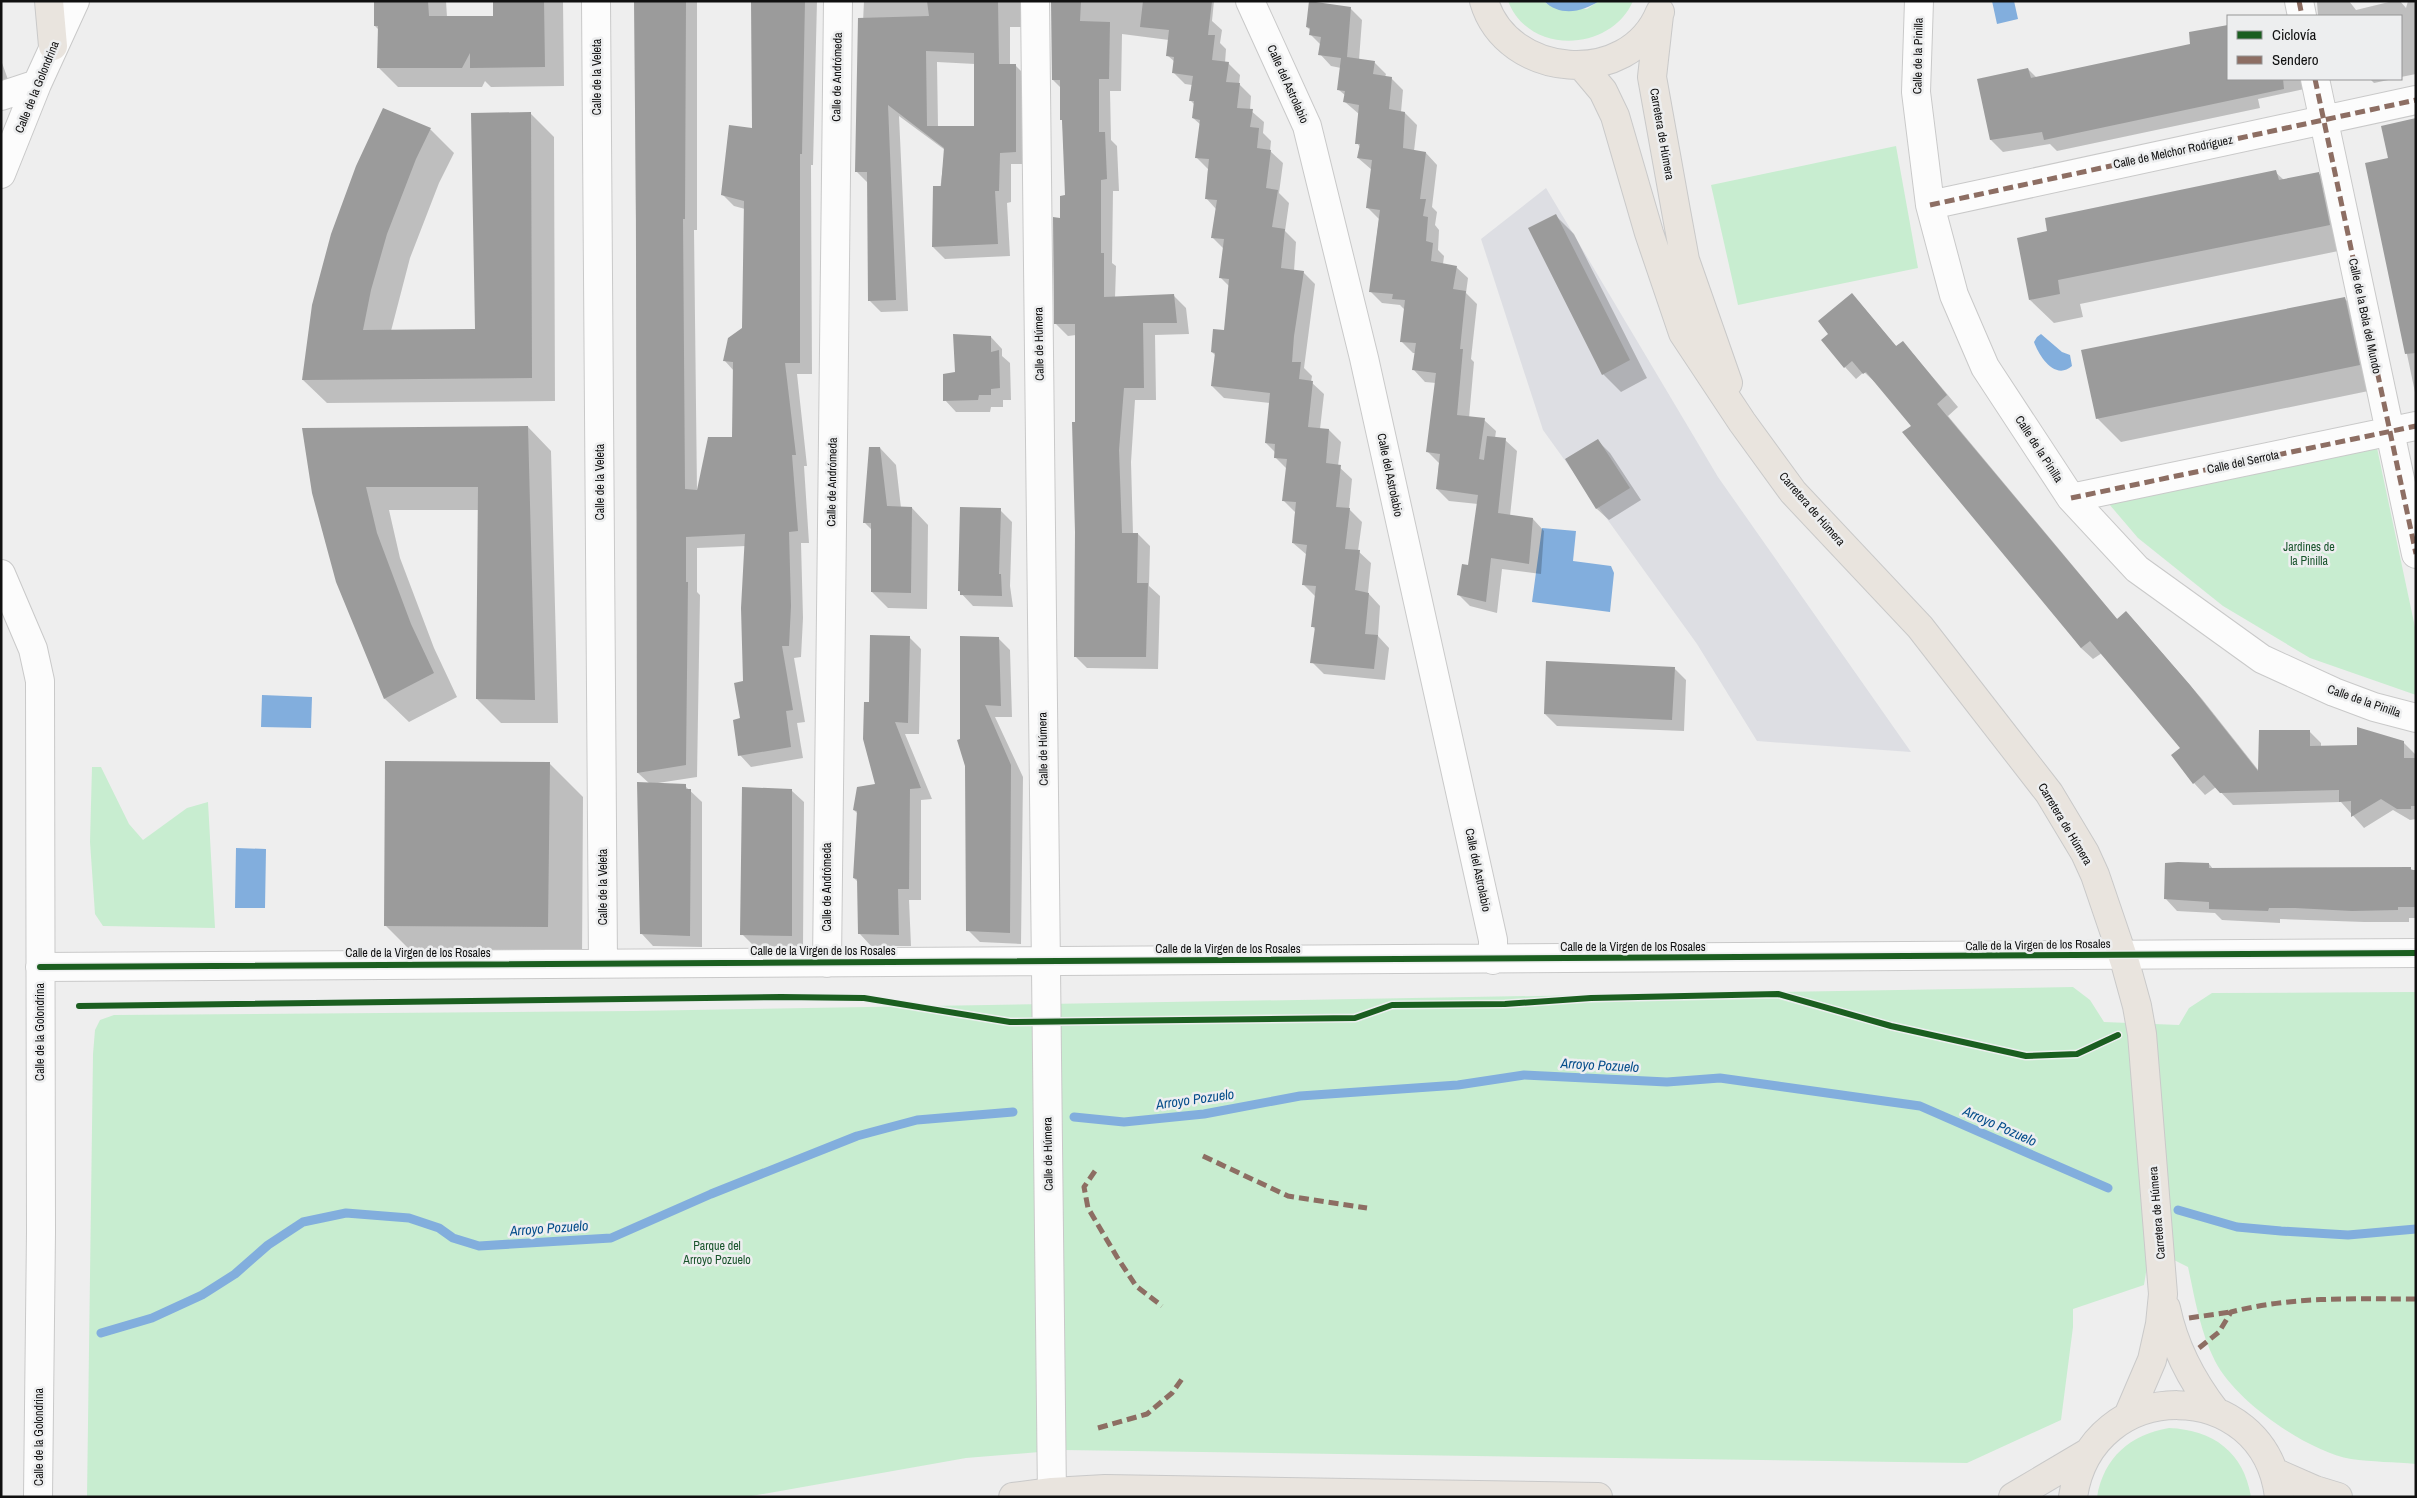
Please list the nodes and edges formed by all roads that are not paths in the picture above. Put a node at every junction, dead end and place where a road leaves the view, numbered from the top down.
1 (49, 1) edge
2 (75, 1) edge
3 (596, 1) edge
4 (838, 1) edge
5 (1035, 1) edge
6 (1250, 1) edge
7 (1484, 1) edge
8 (1919, 1) edge
9 (2299, 1) edge
10 (1661, 8) edge
11 (2302, 15) edge
12 (53, 46) junction
13 (1582, 66) junction
14 (2315, 80) edge
15 (37, 84) junction
16 (1, 96) edge
17 (2416, 100) edge
18 (2324, 120) junction
19 (1, 174) edge
20 (1930, 205) junction
21 (1742, 422) junction
22 (2416, 426) edge
23 (2390, 431) junction
24 (2071, 498) junction
25 (2416, 554) edge
26 (1, 574) edge
27 (2416, 718) edge
28 (2416, 953) edge
29 (2123, 955) junction
30 (1046, 960) junction
31 (1493, 960) junction
32 (604, 963) junction
33 (827, 963) junction
34 (40, 967) junction
35 (2163, 1294) junction
36 (2216, 1412) junction
37 (2128, 1416) junction
38 (2089, 1452) junction
39 (2276, 1484) edge
40 (1052, 1494) edge
41 (38, 1497) edge
42 (1014, 1497) edge
43 (1598, 1497) edge
44 (2013, 1497) edge
45 (2073, 1497) edge
46 (2338, 1497) edge

1 - 12 main road
2 - 12 street, Calle de la Golondrina
3 - 32 street, Calle de la Veleta
4 - 33 street, Calle de Andrómeda
5 - 30 street, Calle de Húmera
6 - 31 street, Calle del Astrolabio
7 - 13 main road
8 - 20 street, Calle de la Pinilla
9 - 11 street
10 - 13 main road
10 - 21 main road, Carretera de Húmera
12 - 15 street, Calle de la Golondrina
13 - 21 main road, Carretera de Húmera
14 - 18 street, Calle de la Bola del Mundo
15 - 16 street
15 - 19 street, Calle de la Golondrina
17 - 18 street, Calle de Melchor Rodríguez
18 - 20 street, Calle de Melchor Rodríguez
18 - 23 street, Calle de la Bola del Mundo
20 - 24 street, Calle de la Pinilla
21 - 29 main road, Carretera de Húmera
22 - 23 street, Calle del Serrota
23 - 24 street, Calle del Serrota
23 - 25 street, Calle de la Bola del Mundo
24 - 27 street, Calle de la Pinilla
26 - 34 street, Calle de la Golondrina
28 - 29 street, Calle de la Virgen de los Rosales
29 - 31 street, Calle de la Virgen de los Rosales
29 - 35 main road, Carretera de Húmera
30 - 31 street, Calle de la Virgen de los Rosales
30 - 33 street, Calle de la Virgen de los Rosales
30 - 40 street, Calle de Húmera
32 - 33 street, Calle de la Virgen de los Rosales
32 - 34 street, Calle de la Virgen de los Rosales
34 - 41 street, Calle de la Golondrina
35 - 36 main road, Carretera de Húmera
35 - 37 main road, Carretera de Húmera
36 - 37 main road
36 - 39 main road
37 - 38 main road
38 - 44 main road
38 - 45 main road
39 - 46 main road
40 - 42 main road
40 - 43 main road

